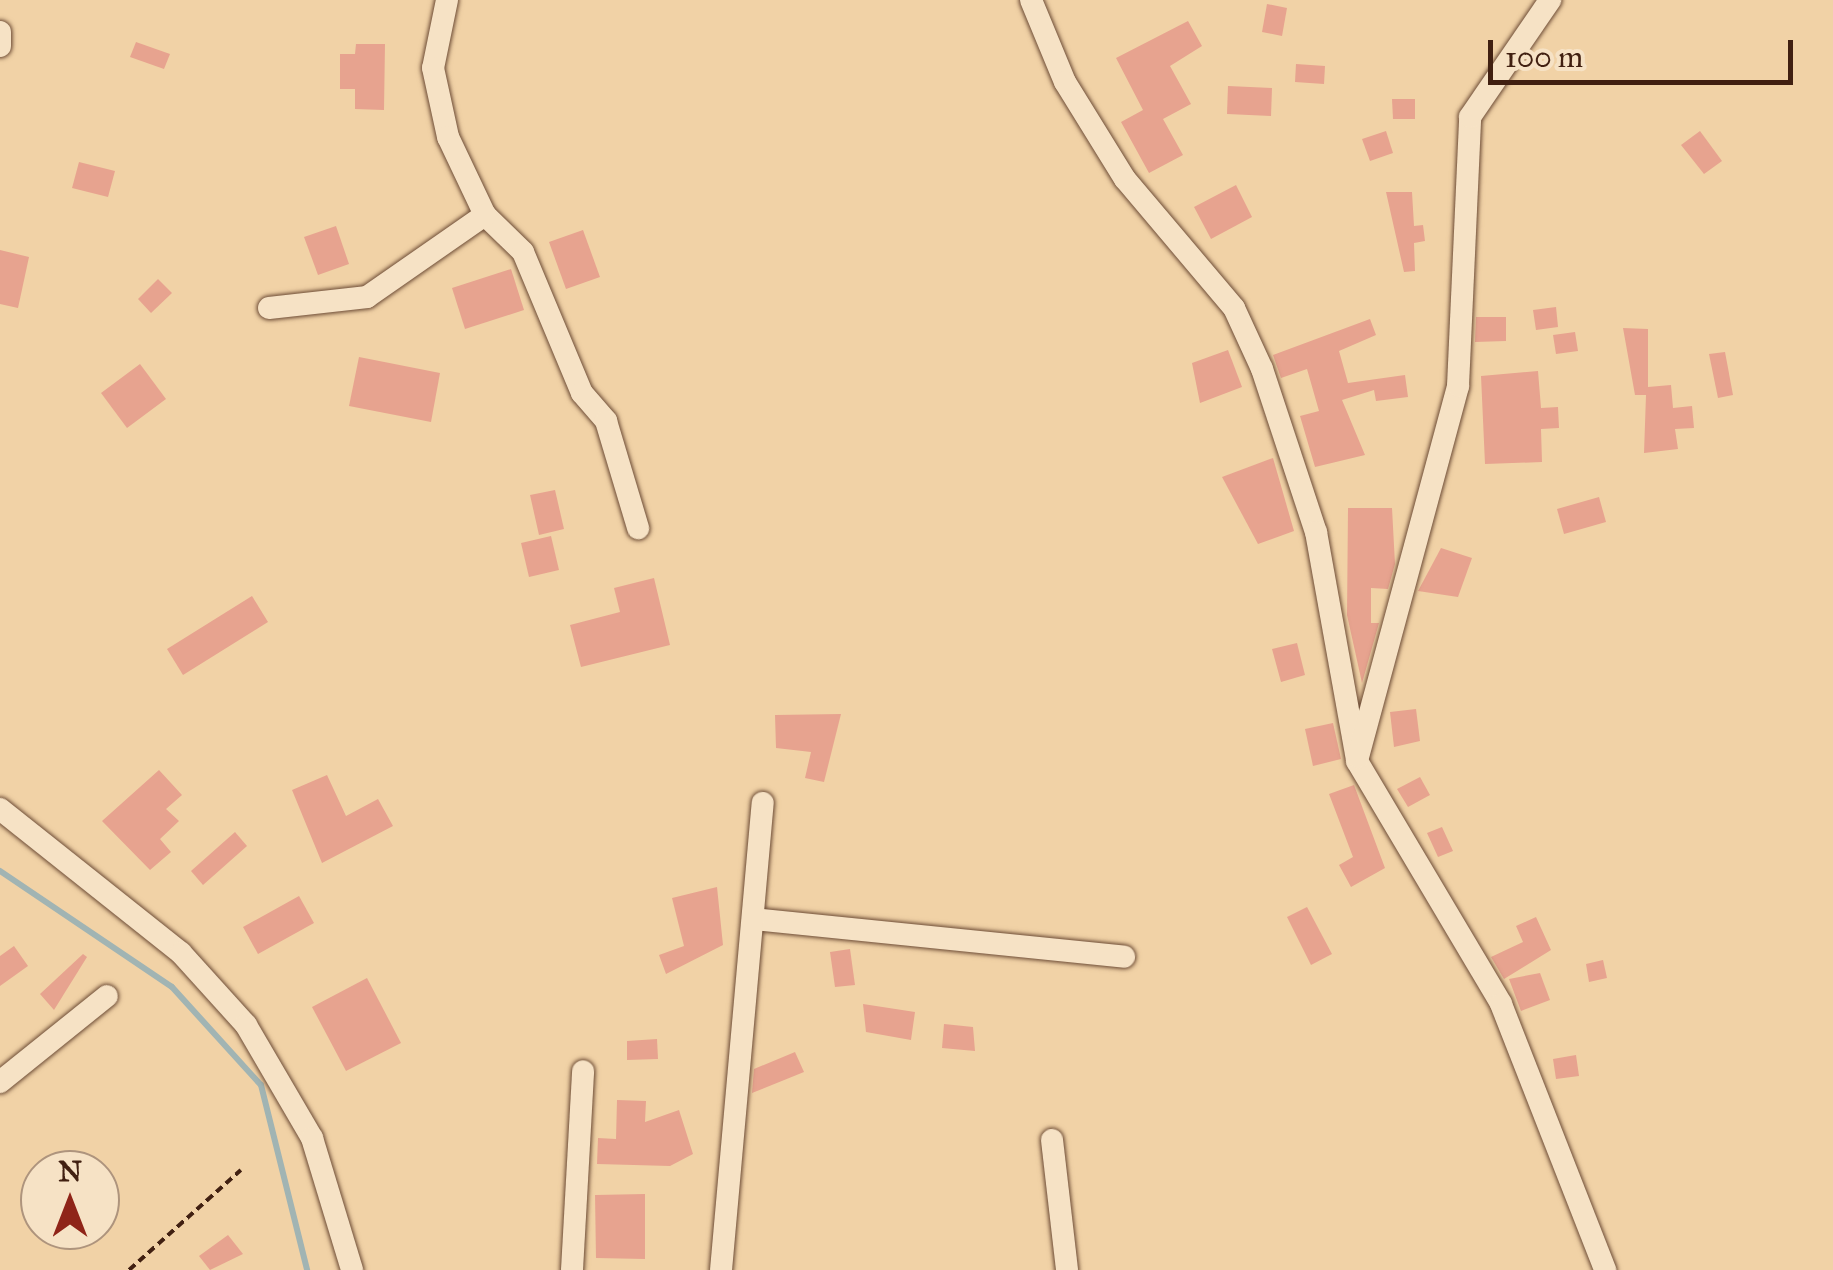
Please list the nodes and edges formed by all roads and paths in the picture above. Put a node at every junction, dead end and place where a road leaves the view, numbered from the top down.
1 (448, 0) edge
2 (1031, 0) edge
3 (1550, 0) edge
4 (0, 32) edge
5 (0, 46) edge
6 (484, 215) junction
7 (268, 308) dead end
8 (638, 528) dead end
9 (1357, 761) junction
10 (764, 803) dead end
11 (0, 809) edge
12 (753, 919) junction
13 (1124, 957) dead end
14 (107, 996) dead end
15 (583, 1071) dead end
16 (0, 1082) edge
17 (1052, 1140) dead end
18 (241, 1170) dead end
19 (129, 1270) edge
20 (352, 1270) edge
21 (572, 1270) edge
22 (721, 1270) edge
23 (1067, 1270) edge
24 (1605, 1270) edge

1 - 6 street
2 - 9 street
3 - 9 street
4 - 5 street
6 - 7 street
6 - 8 street
9 - 24 street
10 - 12 street
11 - 20 street
12 - 13 street
12 - 22 street
14 - 16 street
15 - 21 street
17 - 23 street
18 - 19 path

